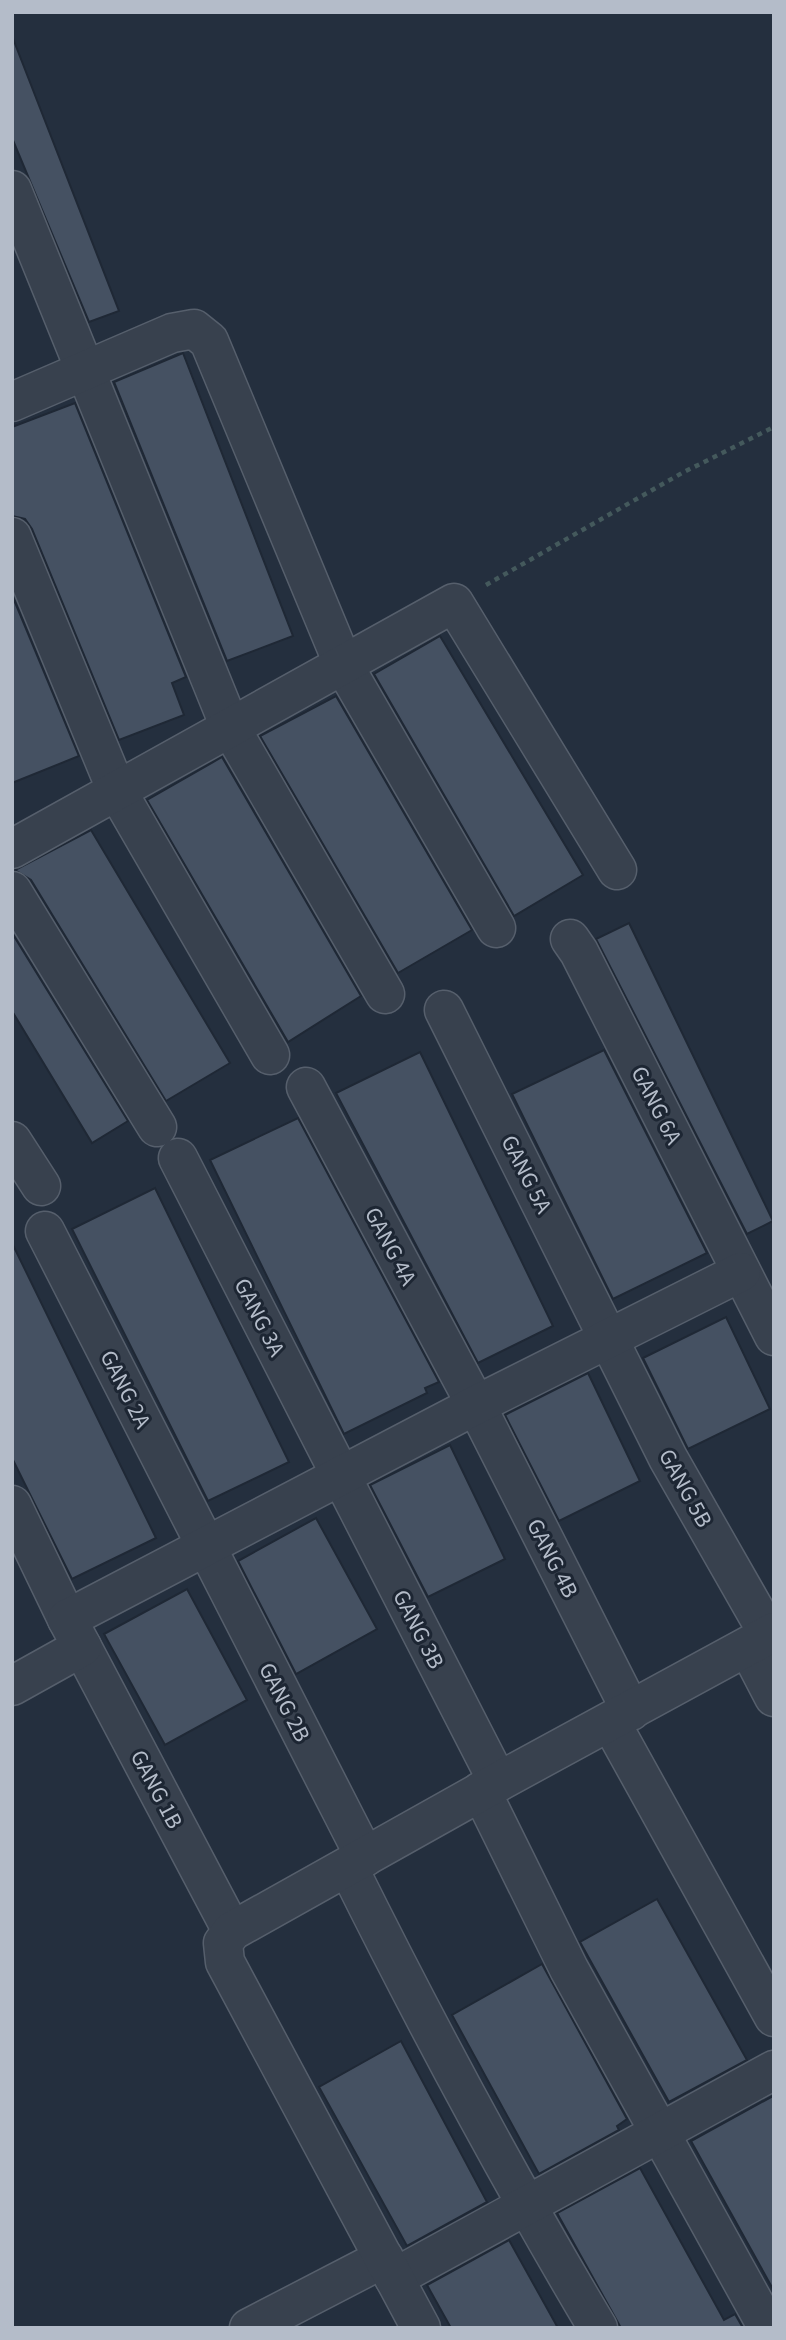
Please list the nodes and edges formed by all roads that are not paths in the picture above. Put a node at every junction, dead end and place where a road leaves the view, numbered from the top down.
1 (12, 190) edge
2 (85, 371) junction
3 (12, 402) edge
4 (12, 537) edge
5 (344, 666) junction
6 (230, 727) junction
7 (116, 789) junction
8 (12, 849) edge
9 (617, 870) dead end
10 (12, 891) edge
11 (496, 928) dead end
12 (570, 939) dead end
13 (385, 994) dead end
14 (444, 1010) dead end
15 (270, 1055) dead end
16 (306, 1087) dead end
17 (156, 1127) dead end
18 (12, 1141) edge
19 (178, 1158) dead end
20 (41, 1186) dead end
21 (45, 1231) dead end
22 (740, 1272) junction
23 (774, 1336) edge
24 (610, 1337) junction
25 (476, 1405) junction
26 (341, 1477) junction
27 (12, 1505) edge
28 (206, 1547) junction
29 (75, 1633) junction
30 (763, 1638) edge
31 (12, 1686) edge
32 (774, 1697) edge
33 (621, 1717) junction
34 (489, 1786) junction
35 (356, 1862) junction
36 (232, 1931) junction
37 (774, 2017) edge
38 (774, 2070) edge
39 (658, 2132) junction
40 (525, 2204) junction
41 (389, 2268) junction
42 (249, 2328) edge
43 (421, 2328) edge
44 (598, 2328) edge
45 (768, 2328) edge

1 - 2 street
2 - 3 street
2 - 5 street
2 - 6 street
4 - 7 street
5 - 6 street
5 - 9 street
5 - 11 street
6 - 7 street
6 - 13 street
7 - 8 street
7 - 15 street
10 - 17 street
12 - 22 street, GANG 6A
14 - 24 street, GANG 5A
16 - 25 street, GANG 4A
18 - 20 street
19 - 26 street, GANG 3A
21 - 28 street, GANG 2A
22 - 23 street, GANG 6A
22 - 24 street
24 - 25 street
24 - 30 street, GANG 5B
25 - 26 street
25 - 33 street, GANG 4B
26 - 28 street
26 - 34 street, GANG 3B
27 - 29 street, GANG 1B
28 - 29 street
28 - 35 street, GANG 2B
29 - 31 street
29 - 36 street, GANG 1B
30 - 32 street, GANG 5B
30 - 33 street
33 - 34 street
33 - 37 street, GANG 4B
34 - 35 street
34 - 39 street, GANG 3B
35 - 36 street
35 - 40 street, GANG 2B
36 - 41 street
38 - 39 street
39 - 40 street
39 - 45 street, GANG 3B
40 - 41 street
40 - 44 street, GANG 2B
41 - 42 street
41 - 43 street

